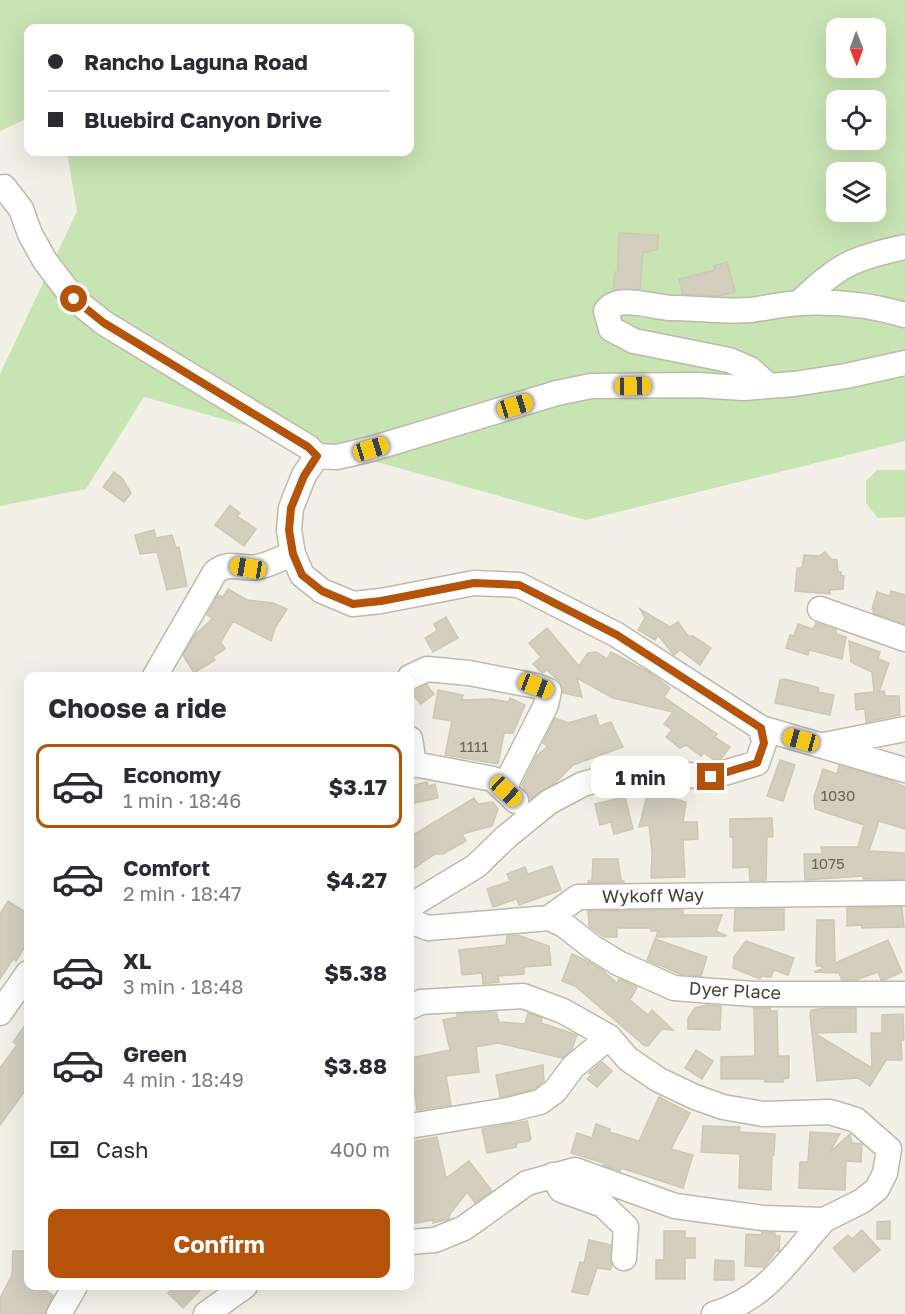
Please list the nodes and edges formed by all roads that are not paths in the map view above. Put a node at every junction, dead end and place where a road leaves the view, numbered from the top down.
1 (2, 187) edge
2 (905, 247) edge
3 (799, 303) junction
4 (905, 315) edge
5 (905, 363) edge
6 (769, 386) junction
7 (317, 456) junction
8 (293, 554) junction
9 (820, 609) dead end
10 (905, 639) edge
11 (157, 672) edge
12 (414, 675) edge
13 (761, 728) junction
14 (905, 729) edge
15 (822, 745) junction
16 (414, 765) edge
17 (905, 770) edge
18 (506, 791) junction
19 (532, 816) junction
20 (905, 892) edge
21 (414, 904) edge
22 (549, 918) junction
23 (414, 923) edge
24 (24, 978) edge
25 (905, 994) edge
26 (414, 1005) edge
27 (0, 1013) edge
28 (609, 1037) junction
29 (414, 1125) edge
30 (897, 1148) edge
31 (553, 1175) junction
32 (824, 1220) junction
33 (414, 1242) edge
34 (624, 1258) dead end
35 (73, 1290) edge
36 (239, 1290) edge
37 (59, 1314) edge
38 (206, 1314) edge
39 (714, 1314) edge

1 - 7 street
2 - 3 street
3 - 4 street
3 - 6 street
5 - 6 street
6 - 7 street
7 - 8 street
8 - 11 street
8 - 13 street
9 - 10 street
12 - 18 street
13 - 15 street
13 - 19 street
14 - 15 street
15 - 17 street
16 - 18 street
18 - 19 street
19 - 21 street
20 - 22 street, Wykoff Way
22 - 23 street
22 - 25 street, Dyer Place
24 - 27 street
26 - 28 street
28 - 29 street
28 - 30 street
30 - 32 street
31 - 32 street
31 - 33 street
31 - 34 street
32 - 39 street
35 - 37 street
36 - 38 street

